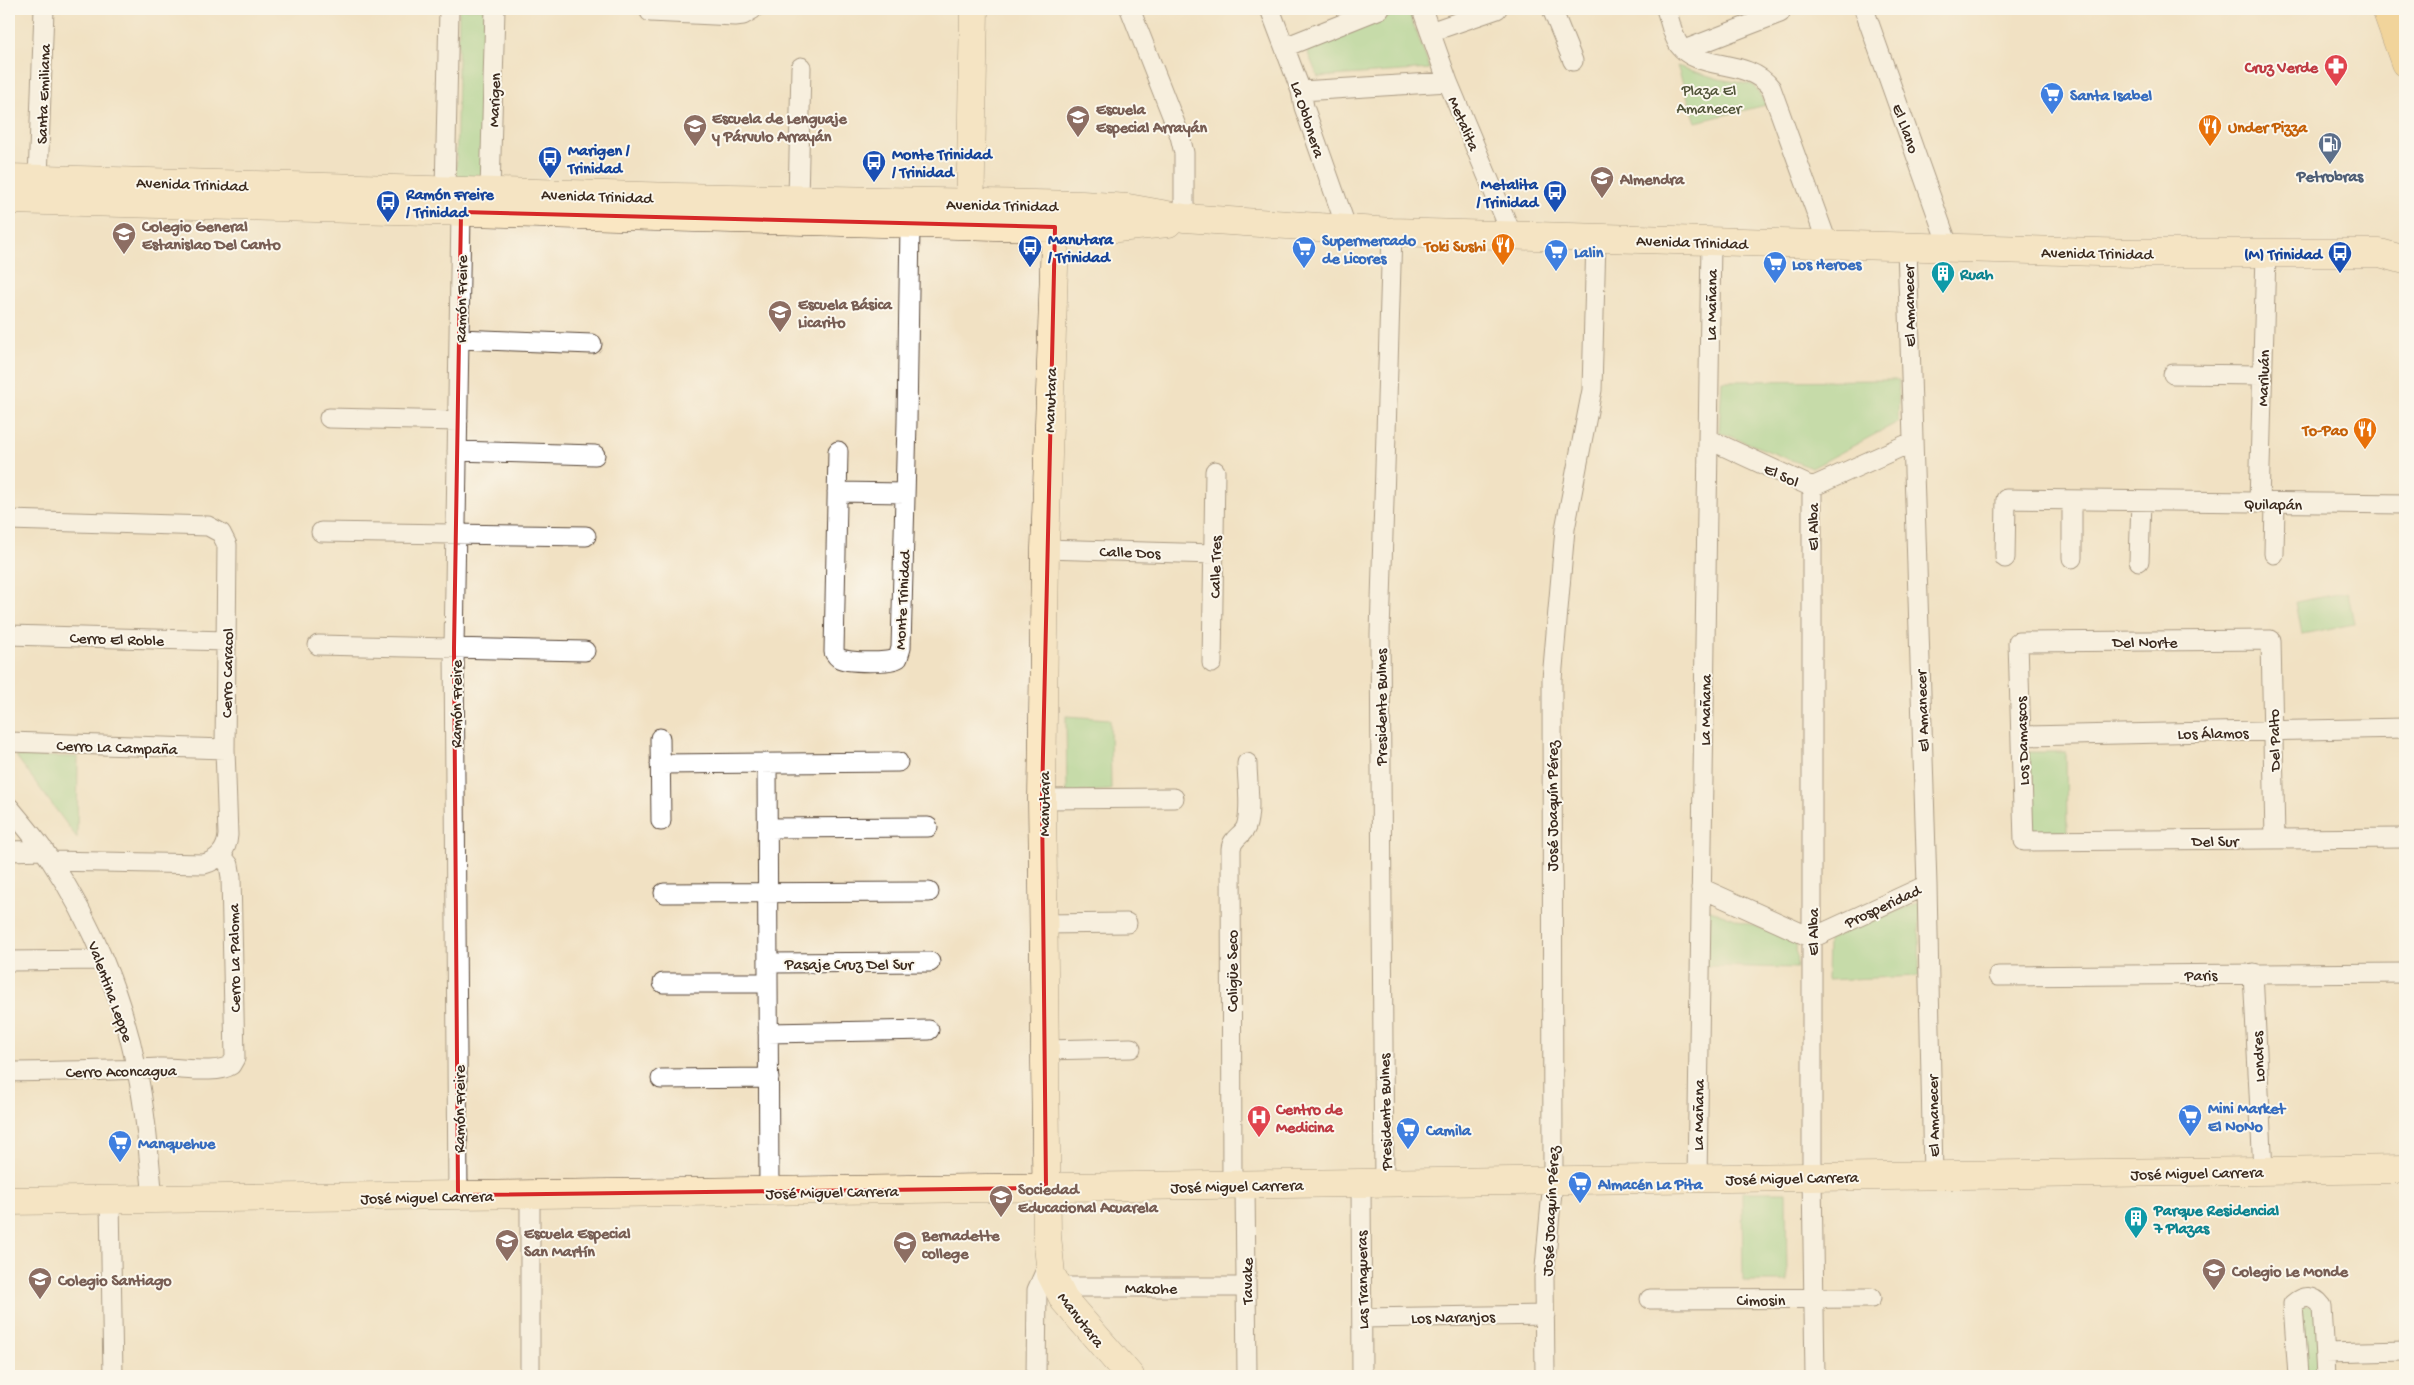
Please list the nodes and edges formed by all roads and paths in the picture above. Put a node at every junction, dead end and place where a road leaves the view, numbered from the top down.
1 (44, 9) edge
2 (449, 9) edge
3 (496, 9) edge
4 (753, 9) edge
5 (974, 9) edge
6 (1130, 9) edge
7 (1270, 9) edge
8 (1380, 9) edge
9 (1422, 9) edge
10 (1497, 9) edge
11 (1552, 9) edge
12 (1666, 9) edge
13 (1864, 9) edge
14 (2386, 9) edge
15 (650, 12) dead end
16 (1780, 13) dead end
17 (1430, 32) junction
18 (1285, 47) junction
19 (1684, 50) junction
20 (1572, 61) dead end
21 (2405, 63) edge
22 (801, 67) dead end
23 (1448, 82) junction
24 (1301, 90) junction
25 (9, 178) edge
26 (38, 179) junction
27 (445, 190) junction
28 (490, 191) junction
29 (9, 200) edge
30 (798, 200) junction
31 (461, 212) junction
32 (970, 214) junction
33 (1055, 216) junction
34 (1184, 218) junction
35 (910, 224) junction
36 (1347, 229) junction
37 (1392, 232) junction
38 (1512, 236) junction
39 (1596, 238) junction
40 (1711, 242) junction
41 (1828, 245) junction
42 (1907, 247) junction
43 (1949, 248) junction
44 (2397, 253) edge
45 (2266, 254) junction
46 (459, 339) junction
47 (592, 344) dead end
48 (2173, 374) dead end
49 (2262, 375) junction
50 (329, 418) dead end
51 (458, 421) junction
52 (1708, 438) junction
53 (1912, 442) junction
54 (457, 451) junction
55 (838, 451) dead end
56 (595, 455) dead end
57 (1215, 471) dead end
58 (1812, 487) junction
59 (837, 492) junction
60 (905, 493) junction
61 (2072, 500) junction
62 (2141, 501) junction
63 (2267, 502) junction
64 (2405, 504) edge
65 (9, 520) edge
66 (321, 532) dead end
67 (456, 535) junction
68 (586, 536) dead end
69 (1045, 549) junction
70 (1214, 554) junction
71 (2274, 554) dead end
72 (2005, 558) dead end
73 (2072, 558) dead end
74 (2139, 561) dead end
75 (9, 634) edge
76 (2271, 640) joint
77 (226, 641) junction
78 (2018, 642) joint
79 (318, 645) dead end
80 (454, 648) junction
81 (585, 651) dead end
82 (1212, 663) dead end
83 (2405, 728) edge
84 (2273, 731) junction
85 (2021, 736) junction
86 (660, 738) dead end
87 (9, 742) edge
88 (225, 749) junction
89 (898, 762) dead end
90 (766, 763) junction
91 (1247, 763) dead end
92 (660, 764) junction
93 (1174, 798) dead end
94 (1042, 799) junction
95 (9, 807) edge
96 (661, 821) dead end
97 (928, 827) dead end
98 (767, 828) junction
99 (2405, 838) edge
100 (2275, 839) junction
101 (2024, 841) joint
102 (9, 851) edge
103 (221, 854) junction
104 (48, 856) junction
105 (1927, 885) junction
106 (1701, 888) junction
107 (767, 892) junction
108 (929, 892) dead end
109 (664, 893) dead end
110 (1127, 923) dead end
111 (1043, 924) junction
112 (1812, 938) junction
113 (102, 960) junction
114 (9, 961) edge
115 (930, 962) dead end
116 (768, 963) junction
117 (2405, 973) edge
118 (2253, 974) junction
119 (1998, 976) dead end
120 (663, 983) dead end
121 (768, 983) junction
122 (929, 1030) dead end
123 (768, 1033) junction
124 (1131, 1048) dead end
125 (1045, 1050) junction
126 (232, 1065) joint
127 (137, 1070) junction
128 (9, 1072) edge
129 (768, 1078) junction
130 (661, 1079) dead end
131 (2405, 1169) edge
132 (2263, 1171) junction
133 (1933, 1175) junction
134 (1812, 1177) junction
135 (1697, 1179) junction
136 (1553, 1181) junction
137 (1372, 1183) junction
138 (1239, 1185) junction
139 (1046, 1188) junction
140 (769, 1192) junction
141 (530, 1194) junction
142 (458, 1195) junction
143 (110, 1200) junction
144 (153, 1200) junction
145 (9, 1201) edge
146 (1053, 1275) junction
147 (1246, 1287) junction
148 (1814, 1298) junction
149 (1871, 1298) dead end
150 (1650, 1299) dead end
151 (1544, 1315) junction
152 (1362, 1318) junction
153 (2405, 1351) edge
154 (2325, 1353) junction
155 (113, 1376) edge
156 (530, 1376) edge
157 (1036, 1376) edge
158 (1130, 1376) edge
159 (1247, 1376) edge
160 (1362, 1376) edge
161 (1546, 1376) edge
162 (1815, 1376) edge
163 (2298, 1376) edge
164 (2326, 1376) edge

1 - 26 street, Santa Emiliana
2 - 27 street
3 - 28 street, Marigen
4 - 15 street
5 - 32 main road
6 - 34 street
7 - 18 street, La Oblonera
8 - 18 street
9 - 17 street, Metalita
10 - 17 street
11 - 20 street
12 - 19 street
13 - 43 street, El Llano
14 - 21 main road
16 - 19 street
17 - 23 street, Metalita
18 - 24 street, La Oblonera
19 - 41 street
22 - 30 street
23 - 24 street
23 - 38 street, Metalita
24 - 36 street, La Oblonera
25 - 26 main road, Avenida Trinidad
26 - 27 main road, Avenida Trinidad
27 - 28 main road, Avenida Trinidad
27 - 31 street
28 - 30 main road, Avenida Trinidad
28 - 31 street
29 - 31 main road, Avenida Trinidad
30 - 32 main road, Avenida Trinidad
31 - 35 main road, Avenida Trinidad
31 - 46 street, Ramón Freire
32 - 33 main road, Avenida Trinidad
32 - 35 main road, Avenida Trinidad
33 - 34 main road, Avenida Trinidad
33 - 69 main road, Manutara
34 - 36 main road, Avenida Trinidad
35 - 60 street, Monte Trinidad
36 - 37 main road, Avenida Trinidad
37 - 38 main road, Avenida Trinidad
37 - 137 street, Presidente Bulnes
38 - 39 main road, Avenida Trinidad
39 - 40 main road, Avenida Trinidad
39 - 136 street, José Joaquín Pérez
40 - 41 main road, Avenida Trinidad
40 - 52 street, La Mañana
41 - 42 main road, Avenida Trinidad
42 - 43 main road, Avenida Trinidad
42 - 53 street, El Amanecer
43 - 45 main road, Avenida Trinidad
44 - 45 main road, Avenida Trinidad
45 - 49 street, Mariluán
46 - 47 street
46 - 51 street, Ramón Freire
48 - 49 street
49 - 63 street, Mariluán
50 - 51 street
51 - 54 street, Ramón Freire
52 - 58 street, El Sol
52 - 106 street, La Mañana
53 - 58 street, El Sol
53 - 105 street, El Amanecer
54 - 56 street
54 - 67 street, Ramón Freire
55 - 59 street, Monte Trinidad
57 - 70 street, Calle Tres
58 - 112 street, El Alba
59 - 60 street
59 - 60 street, Monte Trinidad
61 - 62 street, Quilapán
61 - 72 street, Quilapán
61 - 73 street
62 - 63 street, Quilapán
62 - 74 street
63 - 64 street, Quilapán
63 - 71 street, Mariluán
65 - 77 street, Cerro Caracol
66 - 67 street
67 - 68 street
67 - 80 street, Ramón Freire
69 - 70 street, Calle Dos
69 - 94 main road, Manutara
70 - 82 street, Calle Tres
75 - 77 street, Cerro El Roble
76 - 78 street, Del Norte
76 - 84 street, Del Palto
77 - 88 street, Cerro Caracol
78 - 85 street, Los Damascos
79 - 80 street
80 - 81 street
80 - 142 street, Ramón Freire
83 - 84 street, Los Álamos
84 - 85 street, Los Álamos
84 - 100 street, Del Palto
85 - 101 street, Los Damascos
86 - 92 street
87 - 88 street, Cerro La Campaña
88 - 103 street, Cerro Caracol
89 - 90 street
90 - 92 street
90 - 98 street, Pasaje Cruz Del Sur
91 - 138 street, Coligüe Seco
92 - 96 street
93 - 94 street
94 - 111 main road, Manutara
95 - 104 street, Valentina Leppe
97 - 98 street
98 - 107 street, Pasaje Cruz Del Sur
99 - 100 street, Del Sur
100 - 101 street, Del Sur
102 - 104 street
103 - 104 street
103 - 126 street, Cerro La Paloma
104 - 113 street, Valentina Leppe
105 - 112 street, Prosperidad
105 - 133 street, El Amanecer
106 - 112 street
106 - 135 street, La Mañana
107 - 108 street
107 - 109 street
107 - 116 street, Pasaje Cruz Del Sur
110 - 111 street
111 - 125 main road, Manutara
112 - 134 street, El Alba
113 - 114 street
113 - 127 street, Valentina Leppe
115 - 116 street, Pasaje Cruz Del Sur
116 - 121 street, Pasaje Cruz Del Sur
117 - 118 street, Paris
118 - 119 street, Paris
118 - 132 street, Londres
120 - 121 street, Pasaje Cruz Del Sur
121 - 123 street, Pasaje Cruz Del Sur
122 - 123 street
123 - 129 street, Pasaje Cruz Del Sur
124 - 125 street
125 - 139 main road, Manutara
126 - 127 street, Cerro Aconcagua
127 - 128 street, Cerro Aconcagua
127 - 144 street, Valentina Leppe
129 - 130 street
129 - 140 street, Pasaje Cruz Del Sur
131 - 132 main road, José Miguel Carrera
132 - 133 main road, José Miguel Carrera
133 - 134 main road, José Miguel Carrera
134 - 135 main road, José Miguel Carrera
134 - 148 street, El Alba
135 - 136 main road, José Miguel Carrera
136 - 137 main road, José Miguel Carrera
136 - 151 street, José Joaquín Pérez
137 - 138 main road, José Miguel Carrera
137 - 152 street, Las Tranqueras
138 - 139 main road, José Miguel Carrera
138 - 147 street, Tavake
139 - 140 main road, José Miguel Carrera
139 - 146 main road, Manutara
140 - 141 main road, José Miguel Carrera
141 - 142 main road, José Miguel Carrera
141 - 156 street
142 - 144 main road, José Miguel Carrera
143 - 144 main road, José Miguel Carrera
143 - 145 main road, José Miguel Carrera
143 - 155 street
146 - 147 street, Makohe
146 - 157 street
146 - 158 main road, Manutara
147 - 159 street, Tavake
148 - 149 street, Cimosin
148 - 150 street, Cimosin
148 - 162 street, El Alba
151 - 152 street, Los Naranjos
151 - 161 street, José Joaquín Pérez
152 - 160 street, Las Tranqueras
153 - 154 street
154 - 163 street
154 - 164 street

